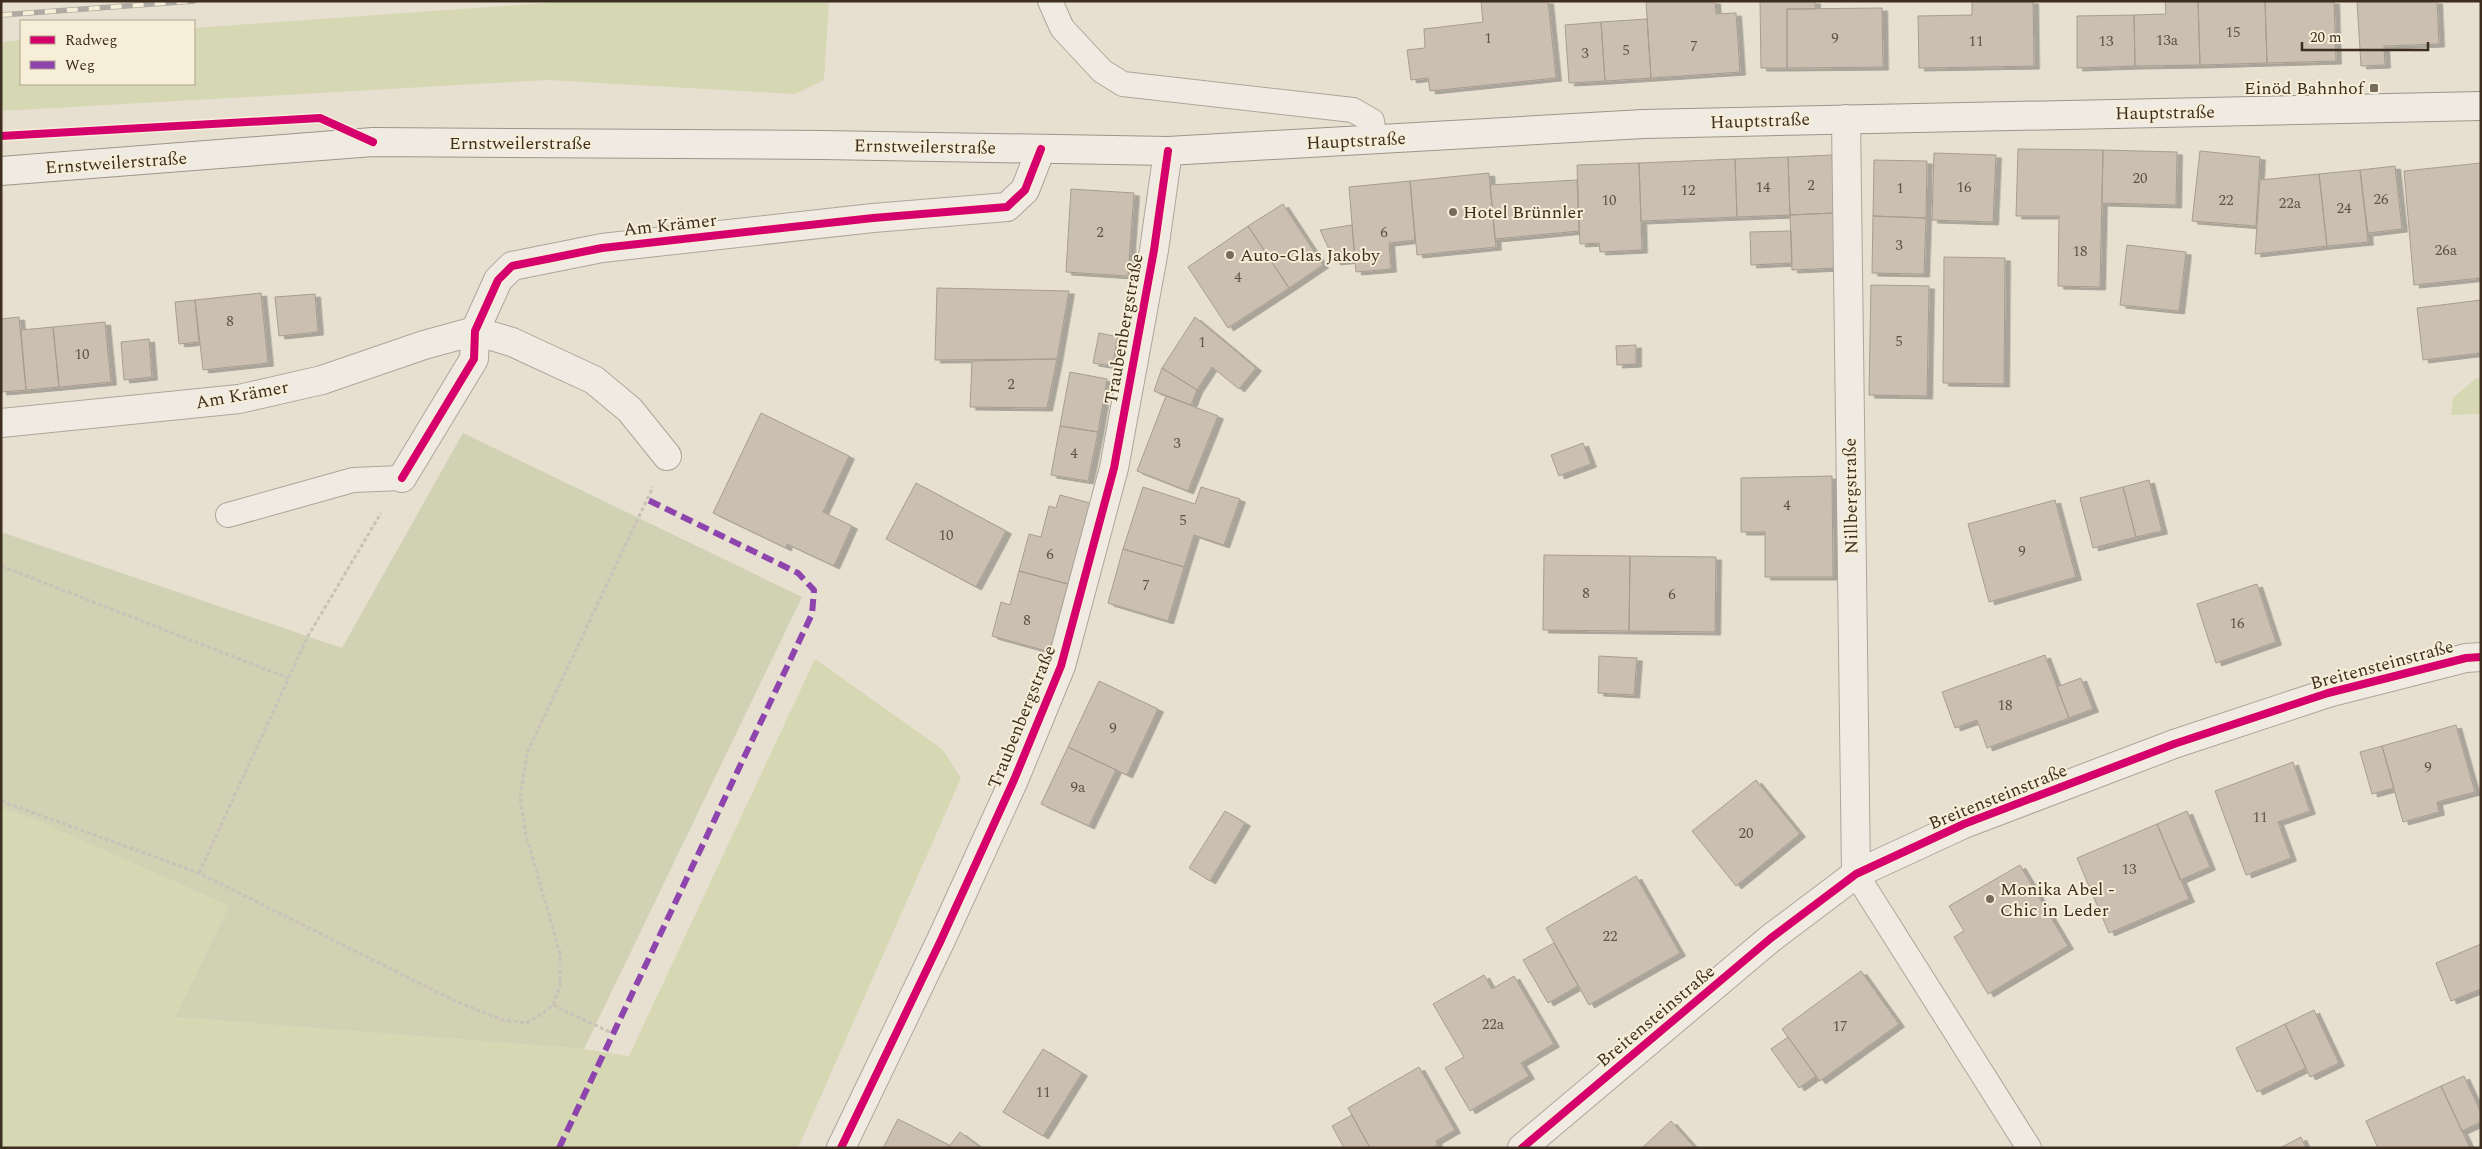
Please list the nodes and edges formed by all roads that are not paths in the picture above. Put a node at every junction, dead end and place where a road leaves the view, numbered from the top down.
1 (1050, 1) edge
2 (2481, 106) edge
3 (1846, 119) junction
4 (1375, 140) junction
5 (1041, 150) junction
6 (1168, 151) junction
7 (1, 170) edge
8 (475, 331) junction
9 (1, 423) edge
10 (667, 456) road end
11 (402, 478) joint
12 (228, 515) dead end
13 (2481, 657) edge
14 (1856, 874) junction
15 (841, 1148) edge
16 (1522, 1148) edge
17 (2029, 1148) edge

1 - 4 lane
2 - 3 street, Hauptstraße
3 - 4 street, Hauptstraße
3 - 14 street, Nillbergstraße
4 - 6 street, Hauptstraße
5 - 6 street, Hauptstraße
5 - 7 street, Ernstweilerstraße
5 - 8 street, Am Krämer
6 - 15 street, Traubenbergstraße
8 - 9 street, Am Krämer
8 - 10 street
8 - 11 street, Am Krämer
11 - 12 lane
13 - 14 street, Breitensteinstraße
14 - 16 street, Breitensteinstraße
14 - 17 lane

